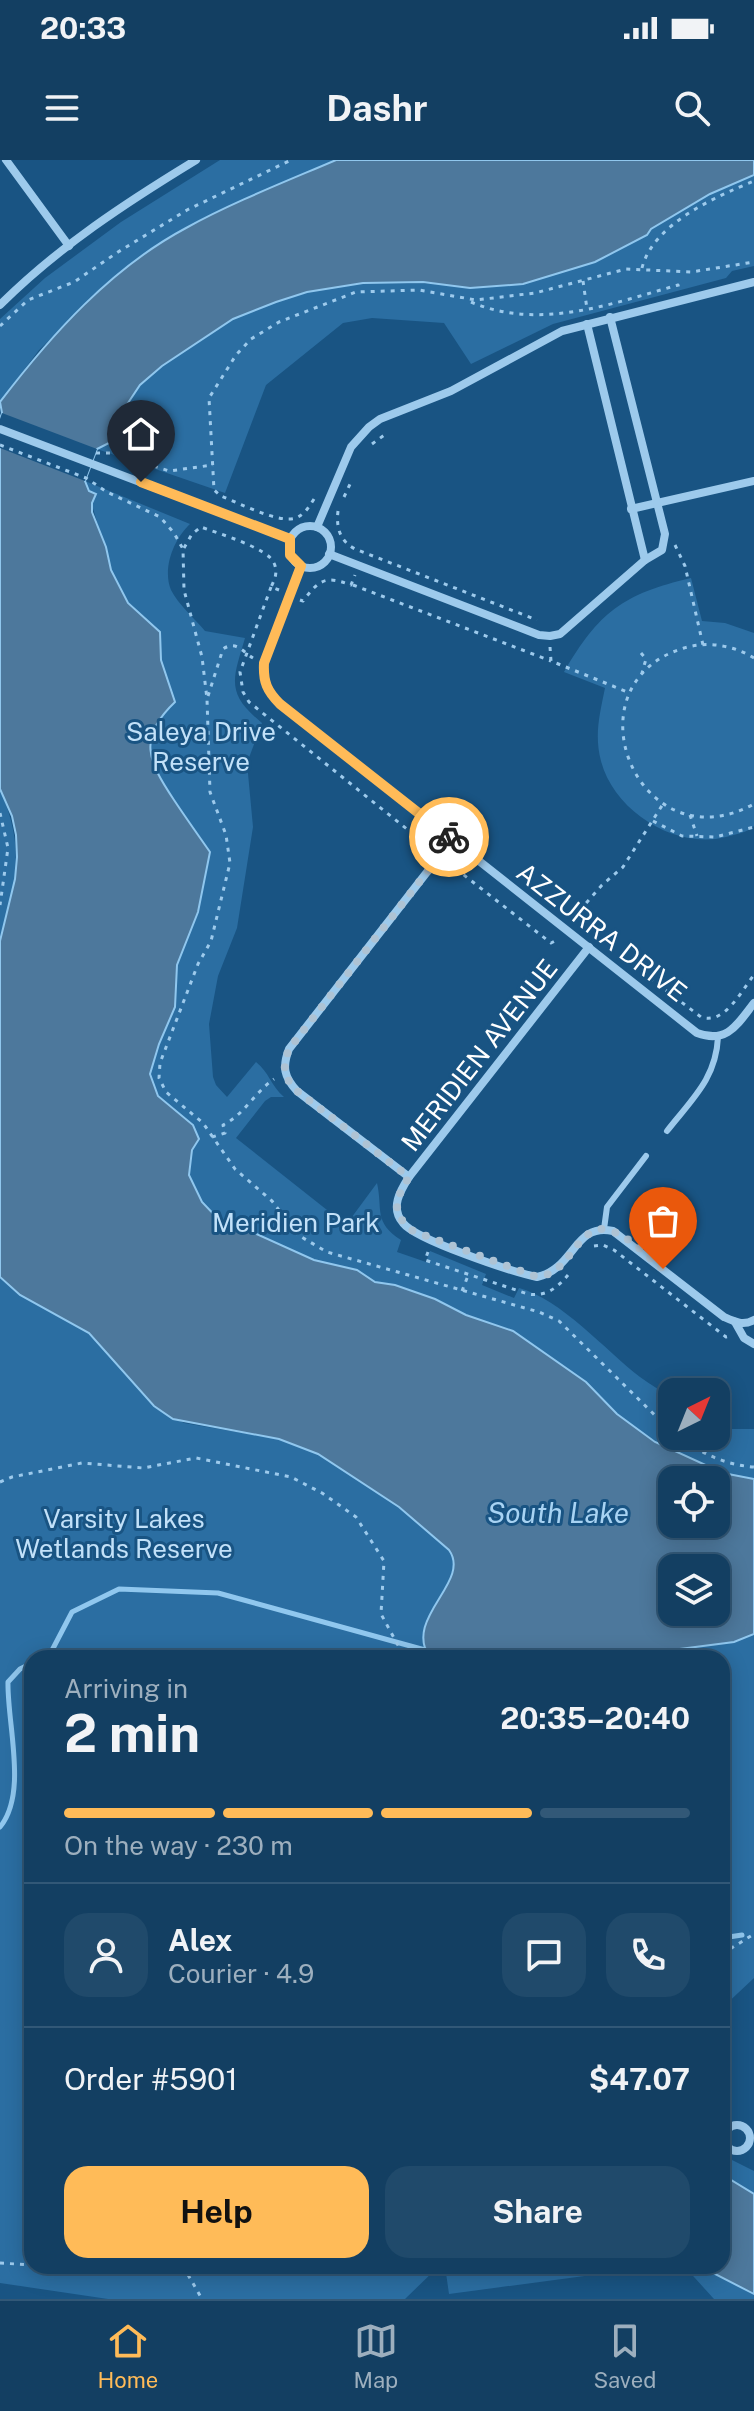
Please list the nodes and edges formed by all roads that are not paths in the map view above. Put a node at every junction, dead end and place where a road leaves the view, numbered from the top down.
1 (6, 160) edge
2 (196, 160) edge
3 (69, 246) junction
4 (754, 282) edge
5 (0, 305) edge
6 (610, 317) junction
7 (587, 324) junction
8 (0, 429) edge
9 (754, 481) edge
10 (657, 504) junction
11 (631, 509) junction
12 (317, 527) junction
13 (290, 539) junction
14 (329, 554) junction
15 (645, 560) junction
16 (301, 566) junction
17 (452, 840) junction
18 (589, 947) junction
19 (754, 1003) edge
20 (718, 1037) junction
21 (667, 1131) dead end
22 (646, 1156) dead end
23 (409, 1177) junction
24 (604, 1229) junction
25 (754, 1320) edge
26 (735, 1322) junction
27 (754, 1344) edge
28 (754, 2120) edge
29 (730, 2127) edge
30 (747, 2128) junction
31 (730, 2148) edge
32 (751, 2148) edge

1 - 3 street
2 - 3 street
3 - 5 street
4 - 6 street
6 - 7 street
6 - 10 street
7 - 11 street
7 - 12 street
8 - 13 street
9 - 10 street
10 - 11 street
10 - 15 street
11 - 15 street
12 - 13 street
12 - 14 street
13 - 16 street
14 - 15 street
14 - 16 street
16 - 17 street, AZZURRA DRIVE
17 - 18 street, AZZURRA DRIVE
17 - 23 street
18 - 20 street, AZZURRA DRIVE
18 - 23 street, MERIDIEN AVENUE
19 - 20 street
20 - 21 lane
22 - 24 lane
23 - 24 street, MERIDIEN AVENUE
24 - 26 street
25 - 26 street
26 - 27 street
28 - 30 street
29 - 30 street
30 - 32 street
31 - 32 street

